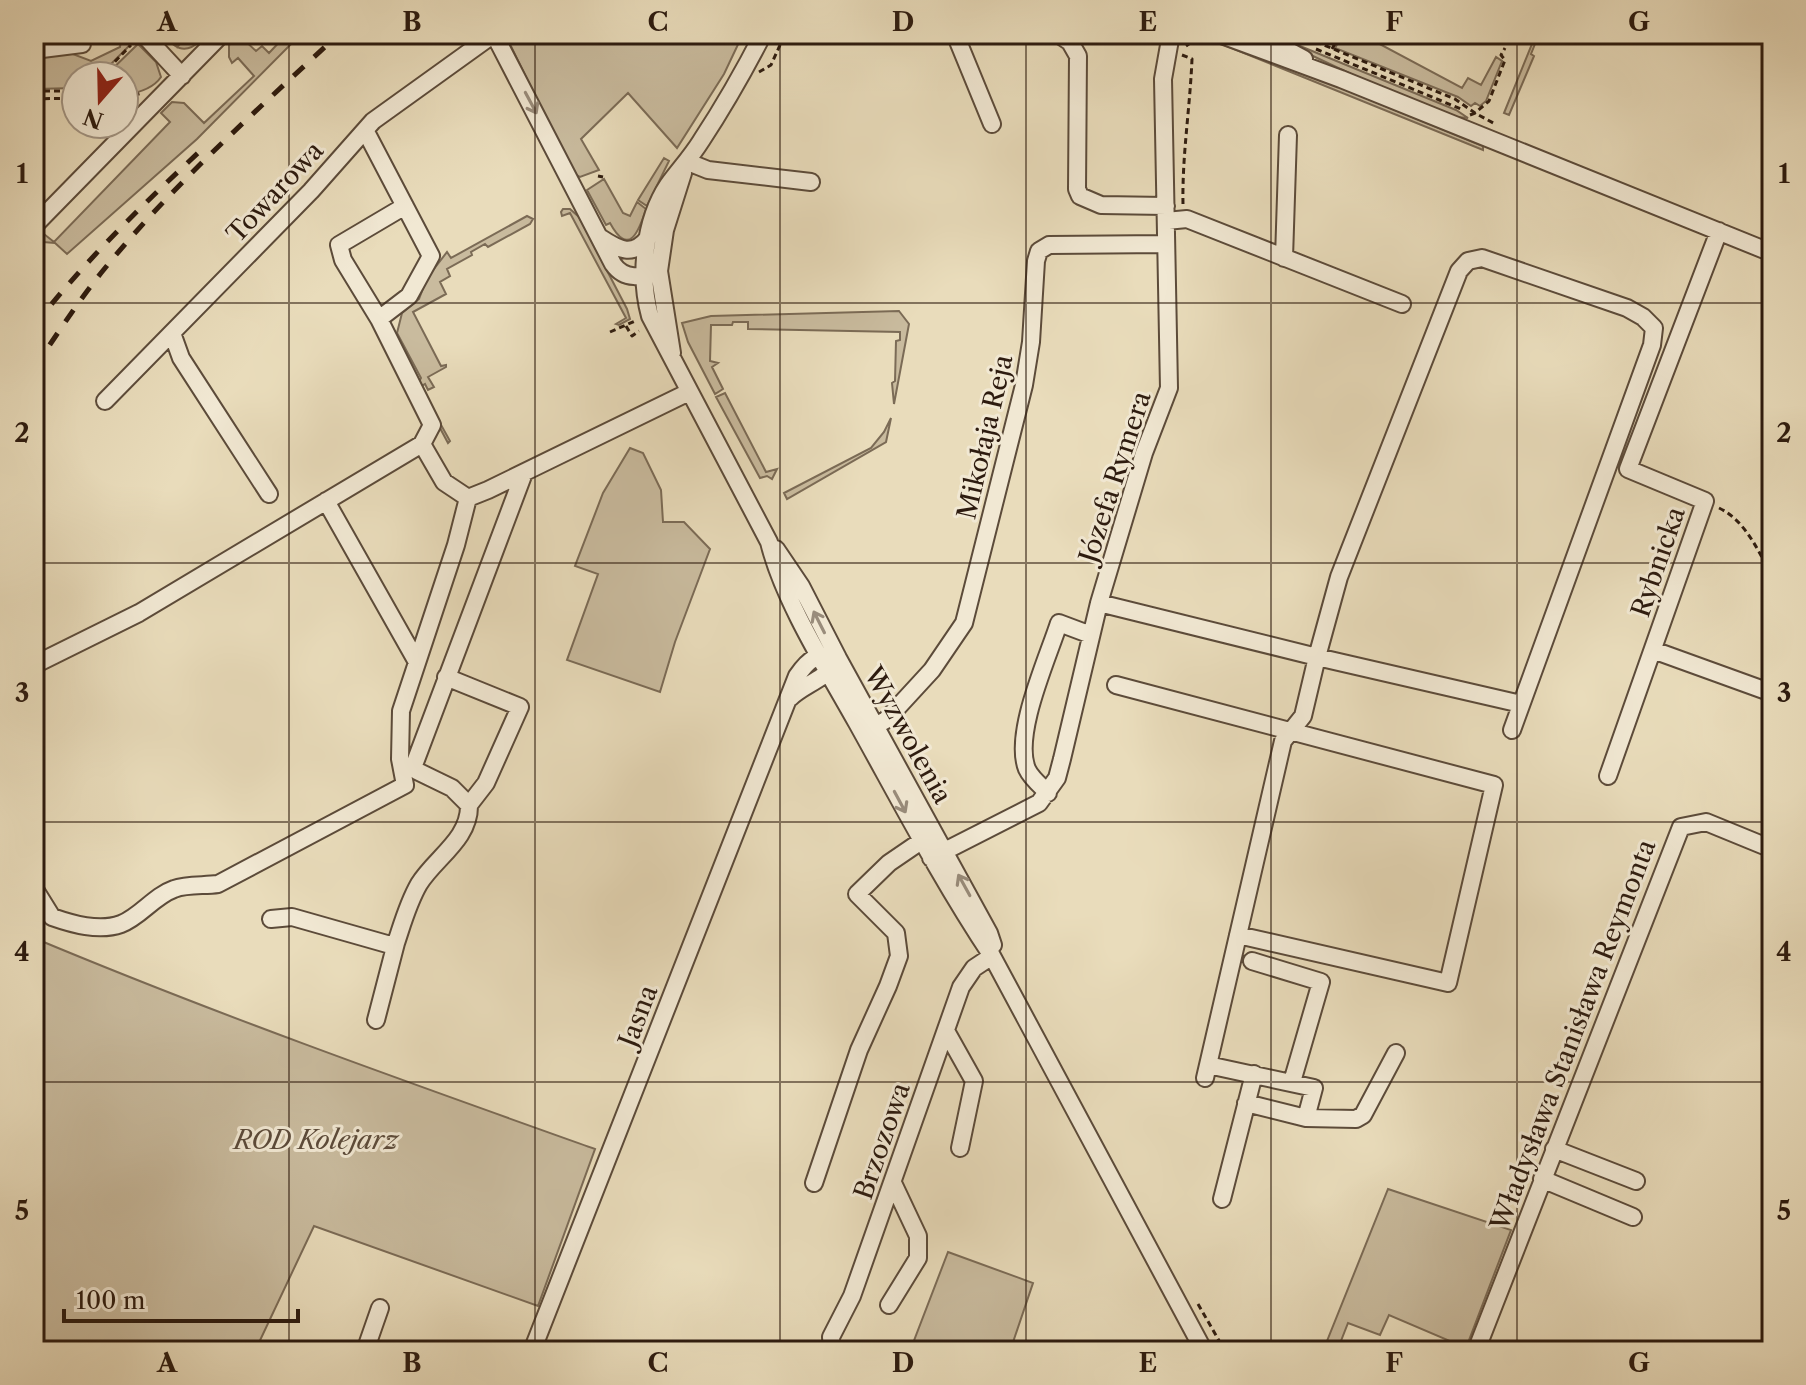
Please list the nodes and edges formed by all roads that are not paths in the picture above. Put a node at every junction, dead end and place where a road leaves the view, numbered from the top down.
1 (222, 34) edge
2 (494, 34) edge
3 (763, 34) edge
4 (955, 34) edge
5 (1058, 34) edge
6 (1171, 34) edge
7 (1257, 34) edge
8 (1212, 37) edge
9 (139, 40) edge
10 (82, 44) road end
11 (34, 50) edge
12 (182, 76) junction
13 (1341, 79) junction
14 (992, 124) dead end
15 (365, 130) junction
16 (1288, 135) dead end
17 (686, 165) junction
18 (811, 182) dead end
19 (405, 206) junction
20 (1166, 213) junction
21 (34, 226) edge
22 (1719, 231) junction
23 (601, 238) junction
24 (648, 238) junction
25 (1166, 244) junction
26 (1772, 253) edge
27 (1284, 258) junction
28 (652, 273) junction
29 (1402, 304) dead end
30 (379, 319) junction
31 (172, 333) junction
32 (689, 392) junction
33 (105, 401) dead end
34 (422, 444) junction
35 (524, 473) junction
36 (269, 494) dead end
37 (468, 498) junction
38 (326, 501) junction
39 (769, 542) junction
40 (1099, 603) junction
41 (1091, 635) junction
42 (1653, 650) junction
43 (819, 655) junction
44 (1317, 657) junction
45 (417, 662) junction
46 (34, 665) edge
47 (833, 665) junction
48 (446, 677) junction
49 (1116, 685) dead end
50 (1772, 693) edge
51 (789, 700) junction
52 (1521, 704) junction
53 (875, 726) junction
54 (1512, 730) dead end
55 (1291, 731) junction
56 (1608, 776) dead end
57 (1048, 793) junction
58 (469, 805) junction
59 (928, 836) junction
60 (1772, 849) edge
61 (938, 855) junction
62 (34, 888) edge
63 (271, 919) dead end
64 (1238, 935) junction
65 (396, 943) junction
66 (992, 956) junction
67 (1252, 961) dead end
68 (376, 1020) dead end
69 (946, 1031) junction
70 (1396, 1053) dead end
71 (1254, 1074) junction
72 (1292, 1082) junction
73 (1246, 1103) junction
74 (1306, 1118) junction
75 (960, 1148) dead end
76 (1554, 1149) junction
77 (1542, 1179) junction
78 (1636, 1181) dead end
79 (814, 1183) dead end
80 (893, 1183) junction
81 (1222, 1199) dead end
82 (1633, 1217) dead end
83 (889, 1305) dead end
84 (380, 1308) dead end
85 (365, 1351) edge
86 (532, 1351) edge
87 (832, 1351) edge
88 (1204, 1351) edge
89 (1476, 1351) edge

1 - 12 street
2 - 15 street, Towarowa
2 -> 23 street, Towarowa
3 - 17 street, Wyzwolenia
4 - 14 street
5 - 20 street
6 - 20 street, Józefa Rymera
7 - 13 street
8 - 13 street
9 - 12 street
10 - 11 street
12 - 21 street
13 - 22 street
15 - 19 street
15 - 31 street, Towarowa
16 - 27 street
17 - 18 street
17 - 24 street, Wyzwolenia
17 - 28 street, Wyzwolenia
19 - 30 street
19 - 30 street
20 - 25 street, Józefa Rymera
20 - 27 street
22 - 26 street
22 - 42 street, Rybnicka
23 - 24 street
23 - 28 street, Towarowa
24 - 28 street, Wyzwolenia
25 - 40 street, Józefa Rymera
25 - 53 street, Mikołaja Reja
27 - 29 street
28 - 32 street, Wyzwolenia
30 - 34 street
31 - 33 street, Towarowa
31 - 36 street
32 - 35 street
32 - 39 street, Wyzwolenia
34 - 37 street
34 - 38 street
35 - 37 street
35 - 48 street
37 - 45 street
38 - 45 street
38 - 46 street
39 - 43 street, Wyzwolenia
47 -> 39 street, Wyzwolenia
40 - 41 street, Józefa Rymera
40 - 44 street
41 - 57 street, Józefa Rymera
41 - 57 street
42 - 50 street
42 - 56 street, Rybnicka
43 - 47 street
43 - 51 street, Jasna
44 - 52 street
44 - 52 street
44 - 55 street
45 - 62 street
47 - 51 street
47 - 53 street, Wyzwolenia
47 -> 59 street, Wyzwolenia
48 - 58 street
48 - 58 street
49 - 55 street
51 - 86 street, Jasna
52 - 54 street
53 - 59 street, Wyzwolenia
55 - 64 street
55 - 64 street
57 - 61 street
58 - 65 street
59 - 61 street, Wyzwolenia
59 - 79 street
60 - 76 street, Władysława Stanisława Reymonta
61 - 66 street, Wyzwolenia
63 - 65 street
64 - 71 street
65 - 68 street
66 - 69 street, Brzozowa
66 - 88 street, Wyzwolenia
67 - 72 street
69 - 75 street
69 - 80 street, Brzozowa
70 - 74 street
71 - 72 street
71 - 73 street
72 - 74 street
73 - 74 street
73 - 81 street
76 - 77 street, Władysława Stanisława Reymonta
76 - 78 street
77 - 82 street
77 - 89 street, Władysława Stanisława Reymonta
80 - 83 street
80 - 87 street, Brzozowa
84 - 85 street

